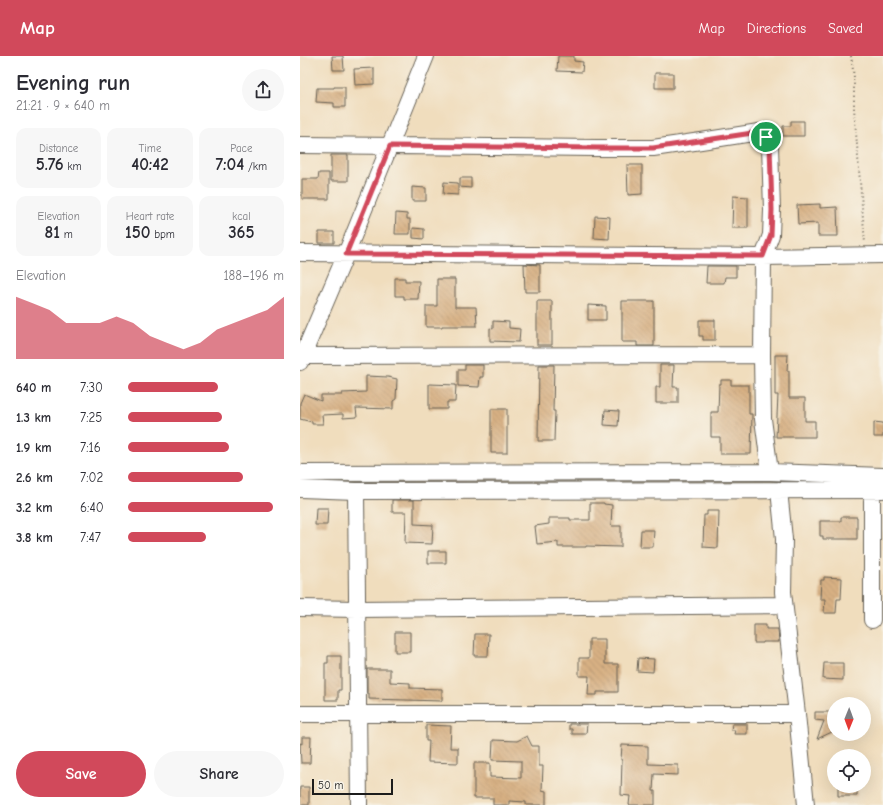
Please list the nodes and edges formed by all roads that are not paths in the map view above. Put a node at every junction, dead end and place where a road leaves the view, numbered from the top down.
1 (426, 56) edge
2 (300, 145) edge
3 (390, 146) junction
4 (300, 253) edge
5 (346, 254) junction
6 (883, 255) edge
7 (763, 256) junction
8 (762, 355) junction
9 (301, 358) edge
10 (770, 472) junction
11 (300, 473) edge
12 (883, 476) edge
13 (300, 489) edge
14 (779, 490) junction
15 (356, 491) junction
16 (877, 491) edge
17 (784, 605) junction
18 (300, 608) edge
19 (357, 609) junction
20 (872, 620) dead end
21 (300, 714) edge
22 (358, 714) junction
23 (797, 714) junction
24 (359, 805) edge
25 (806, 805) edge

1 - 3 street
2 - 3 street
3 - 5 street
3 - 7 street
4 - 5 street
5 - 7 street
5 - 9 street
6 - 7 street
7 - 8 street
8 - 9 street
8 - 10 street
10 - 11 street
10 - 12 street
13 - 15 street
14 - 15 street
14 - 16 street
14 - 17 street
15 - 19 street
16 - 20 street
17 - 19 street
17 - 23 street
18 - 19 street
19 - 22 street
21 - 22 street
22 - 23 street
22 - 24 street
23 - 25 street

